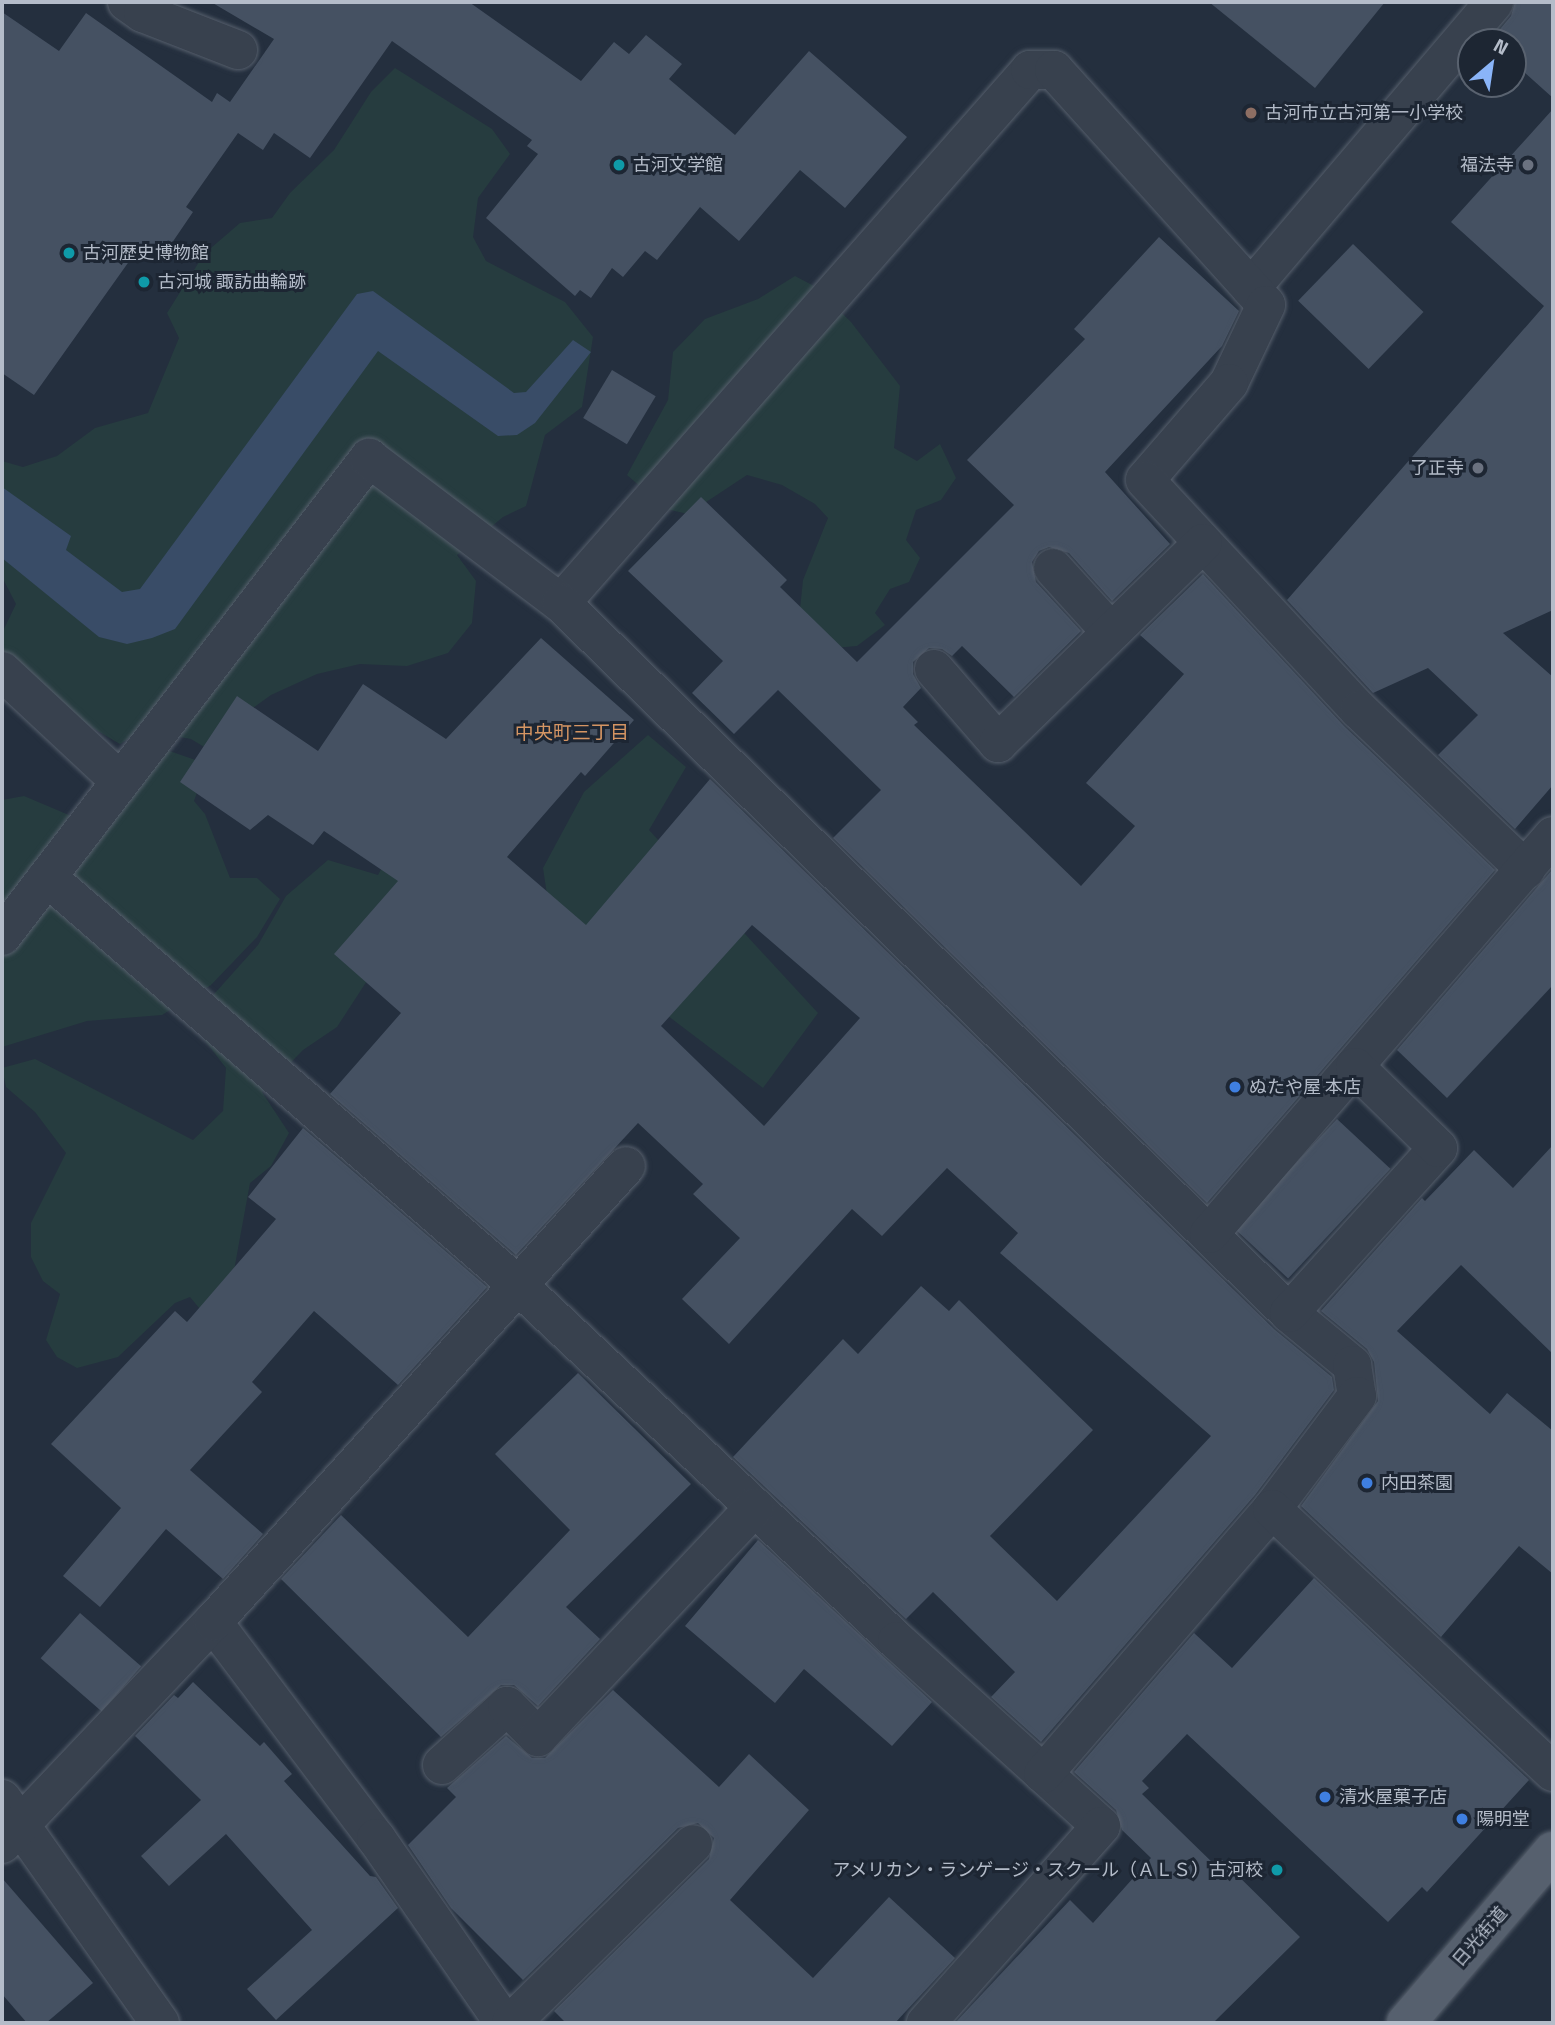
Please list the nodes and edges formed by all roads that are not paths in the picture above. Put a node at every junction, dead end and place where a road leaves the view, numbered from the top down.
1 (127, 2) edge
2 (1494, 2) edge
3 (238, 50) dead end
4 (1251, 288) junction
5 (1203, 543) junction
6 (1053, 568) dead end
7 (561, 603) junction
8 (1111, 632) junction
9 (934, 669) dead end
10 (2, 671) edge
11 (120, 781) junction
12 (1553, 838) edge
13 (1526, 870) junction
14 (47, 877) junction
15 (2, 936) edge
16 (1354, 1067) junction
17 (626, 1166) dead end
18 (1209, 1234) junction
19 (520, 1287) junction
20 (1289, 1313) junction
21 (755, 1507) junction
22 (1272, 1509) junction
23 (213, 1622) junction
24 (442, 1765) dead end
25 (1553, 1772) edge
26 (1043, 1774) junction
27 (9, 1823) edge
28 (693, 1844) dead end
29 (1553, 1851) edge
30 (160, 2023) edge
31 (504, 2023) edge
32 (511, 2023) edge
33 (926, 2023) edge
34 (1406, 2023) edge

1 - 3 street
2 - 4 street
4 - 5 street
4 - 7 street
5 - 8 street
5 - 13 street
6 - 8 street
7 - 11 street
7 - 18 street
8 - 9 street
10 - 11 street
11 - 14 street
12 - 13 street
13 - 16 street
14 - 15 street
14 - 19 street
16 - 18 street
16 - 20 street
17 - 19 street
18 - 20 street
19 - 21 street
19 - 23 street
20 - 22 street
21 - 24 street
21 - 26 street
22 - 25 street
22 - 26 street
23 - 27 street
23 - 31 street
26 - 33 street
27 - 30 street
28 - 32 street
29 - 34 main road, 日光街道

